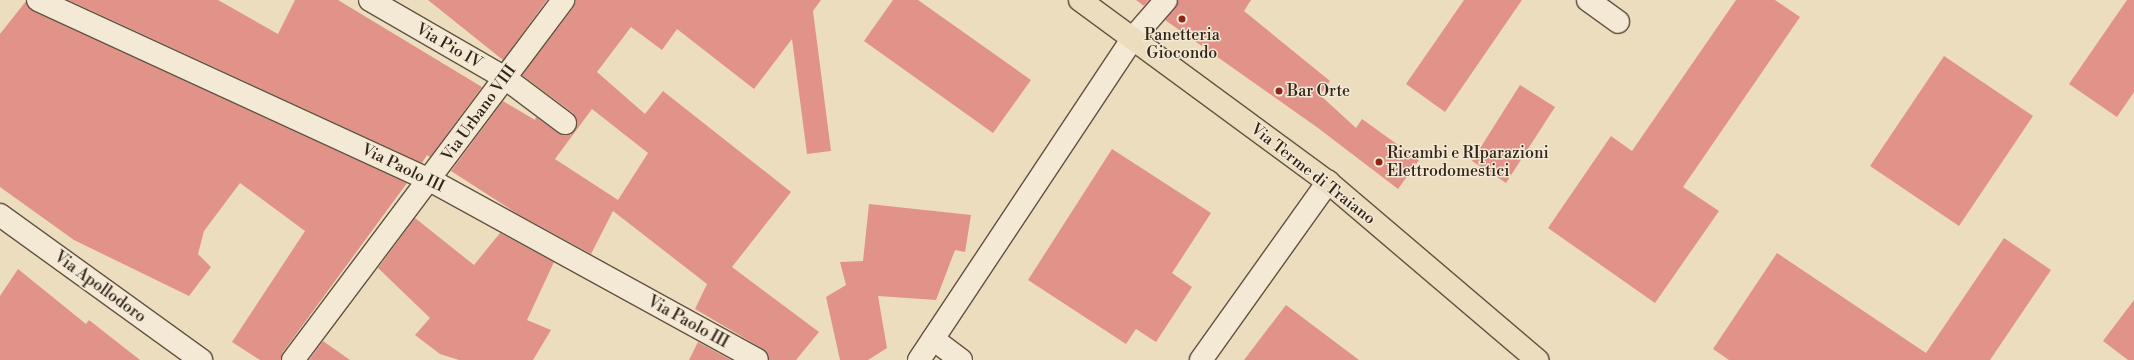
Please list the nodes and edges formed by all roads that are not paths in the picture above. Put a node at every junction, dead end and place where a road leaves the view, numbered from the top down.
1 (38, 0) edge
2 (370, 0) edge
3 (563, 0) edge
4 (1080, 0) edge
5 (1166, 0) edge
6 (1588, 0) edge
7 (1618, 22) dead end
8 (1132, 38) junction
9 (505, 78) junction
10 (565, 123) dead end
11 (430, 180) junction
12 (1328, 182) junction
13 (0, 215) edge
14 (933, 339) junction
15 (200, 360) edge
16 (293, 360) edge
17 (757, 360) edge
18 (919, 360) edge
19 (961, 360) edge
20 (1201, 360) edge
21 (1537, 360) edge

1 - 11 street, Via Paolo III
2 - 9 street, Via Pio IV
3 - 9 street, Via Urbano VIII
4 - 8 main road, Via Terme di Traiano
5 - 8 street
6 - 7 street
8 - 12 main road, Via Terme di Traiano
8 - 14 street
9 - 10 street, Via Pio IV
9 - 11 street, Via Urbano VIII
11 - 16 street, Via Urbano VIII
11 - 17 street, Via Paolo III
12 - 20 street
12 - 21 main road, Via Terme di Traiano
13 - 15 street, Via Apollodoro
14 - 18 street
14 - 19 street

